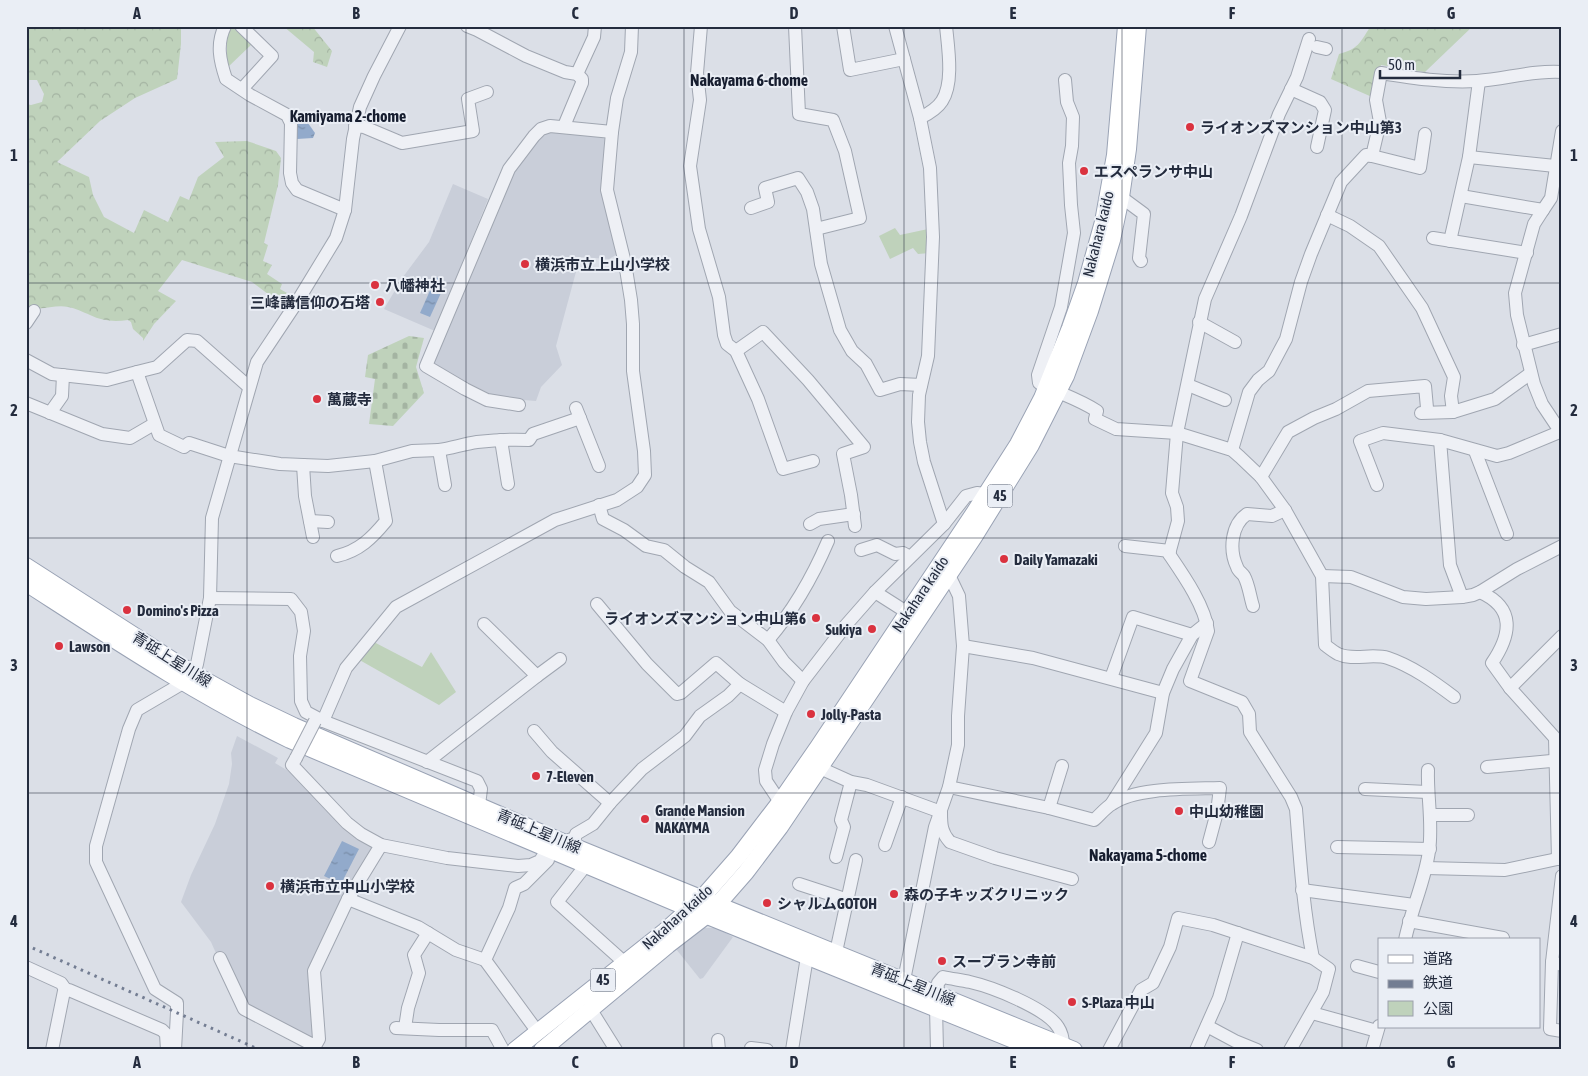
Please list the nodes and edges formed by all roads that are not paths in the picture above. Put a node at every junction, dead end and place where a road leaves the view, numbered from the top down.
1 (225, 26) edge
2 (241, 26) edge
3 (400, 26) edge
4 (467, 26) edge
5 (595, 26) edge
6 (632, 26) edge
7 (701, 26) edge
8 (795, 26) edge
9 (843, 26) edge
10 (894, 26) edge
11 (946, 26) edge
12 (1126, 26) edge
13 (1138, 26) edge
14 (1315, 45) dead end
15 (904, 59) junction
16 (1562, 72) edge
17 (577, 74) junction
18 (1065, 80) dead end
19 (1479, 81) junction
20 (242, 89) junction
21 (1291, 89) junction
22 (487, 92) dead end
23 (920, 118) junction
24 (355, 126) junction
25 (564, 126) junction
26 (1562, 130) edge
27 (612, 132) junction
28 (1425, 134) dead end
29 (1317, 147) dead end
30 (1372, 156) junction
31 (1469, 157) junction
32 (1555, 166) junction
33 (1461, 196) junction
34 (1121, 197) junction
35 (751, 208) dead end
36 (345, 210) junction
37 (1543, 210) junction
38 (1326, 215) junction
39 (816, 229) junction
40 (1433, 238) dead end
41 (1450, 241) junction
42 (1527, 254) junction
43 (1141, 261) dead end
44 (34, 311) dead end
45 (1199, 322) junction
46 (26, 323) edge
47 (1562, 334) edge
48 (1235, 342) dead end
49 (1523, 344) junction
50 (736, 351) junction
51 (26, 360) edge
52 (137, 372) junction
53 (1531, 373) junction
54 (63, 375) junction
55 (920, 385) junction
56 (1188, 385) junction
57 (249, 387) junction
58 (1052, 390) junction
59 (1225, 400) dead end
60 (26, 403) edge
61 (519, 405) dead end
62 (1453, 412) junction
63 (50, 413) junction
64 (154, 424) junction
65 (1561, 431) edge
66 (1177, 433) junction
67 (501, 440) junction
68 (1440, 440) junction
69 (438, 450) junction
70 (1232, 450) junction
71 (1475, 451) junction
72 (230, 456) junction
73 (375, 461) junction
74 (813, 461) dead end
75 (303, 465) junction
76 (599, 466) dead end
77 (1261, 477) junction
78 (508, 484) dead end
79 (445, 485) dead end
80 (1377, 485) dead end
81 (992, 497) junction
82 (600, 505) junction
83 (1285, 510) junction
84 (310, 521) junction
85 (328, 522) dead end
86 (810, 524) dead end
87 (944, 524) junction
88 (1507, 534) dead end
89 (313, 537) dead end
90 (828, 541) dead end
91 (1125, 546) dead end
92 (1562, 546) edge
93 (861, 550) dead end
94 (1170, 551) junction
95 (337, 556) dead end
96 (910, 557) junction
97 (26, 566) edge
98 (949, 575) junction
99 (1322, 576) junction
100 (26, 583) edge
101 (875, 592) junction
102 (1480, 592) junction
103 (1462, 596) junction
104 (210, 598) junction
105 (597, 604) dead end
106 (1253, 606) dead end
107 (908, 613) junction
108 (1207, 623) junction
109 (484, 624) dead end
110 (1192, 636) junction
111 (1562, 636) edge
112 (768, 640) junction
113 (963, 646) junction
114 (560, 658) dead end
115 (538, 676) junction
116 (1111, 678) junction
117 (188, 679) junction
118 (803, 681) junction
119 (740, 684) junction
120 (1510, 688) junction
121 (1162, 693) junction
122 (1454, 697) dead end
123 (786, 712) junction
124 (318, 720) junction
125 (534, 732) dead end
126 (1559, 734) edge
127 (1559, 760) edge
128 (427, 762) junction
129 (1062, 766) dead end
130 (1487, 767) dead end
131 (820, 768) junction
132 (1428, 770) dead end
133 (851, 782) junction
134 (949, 787) junction
135 (1365, 789) dead end
136 (1427, 792) junction
137 (902, 797) junction
138 (780, 802) junction
139 (610, 803) junction
140 (1112, 803) junction
141 (479, 805) junction
142 (1049, 808) junction
143 (941, 812) junction
144 (1430, 815) junction
145 (1468, 815) dead end
146 (1209, 842) dead end
147 (381, 845) junction
148 (885, 845) dead end
149 (556, 847) junction
150 (1337, 847) dead end
151 (1430, 849) junction
152 (836, 856) dead end
153 (1560, 858) edge
154 (856, 860) dead end
155 (586, 866) junction
156 (1426, 868) junction
157 (1562, 876) edge
158 (1072, 879) dead end
159 (799, 884) dead end
160 (1302, 890) junction
161 (348, 900) junction
162 (848, 900) junction
163 (696, 903) junction
164 (1414, 906) junction
165 (712, 910) junction
166 (1409, 921) junction
167 (428, 933) junction
168 (1238, 933) junction
169 (1405, 938) edge
170 (1503, 938) dead end
171 (836, 952) junction
172 (808, 956) junction
173 (220, 958) dead end
174 (1313, 958) junction
175 (485, 960) junction
176 (624, 963) junction
177 (1557, 963) edge
178 (1357, 966) dead end
179 (26, 967) edge
180 (1378, 972) edge
181 (904, 980) junction
182 (66, 990) junction
183 (936, 1001) junction
184 (591, 1010) junction
185 (1312, 1013) junction
186 (1207, 1026) junction
187 (1378, 1029) edge
188 (537, 1031) junction
189 (1562, 1031) edge
190 (315, 1048) edge
191 (547, 1048) edge
192 (751, 1048) dead end
193 (1068, 1048) edge
194 (52, 1050) edge
195 (167, 1050) edge
196 (175, 1050) edge
197 (503, 1050) edge
198 (515, 1050) edge
199 (616, 1050) edge
200 (767, 1050) edge
201 (792, 1050) edge
202 (937, 1050) edge
203 (1038, 1050) edge
204 (1109, 1050) edge
205 (1196, 1050) edge
206 (1257, 1050) edge
207 (1290, 1050) edge
208 (1372, 1050) edge

1 - 20 street
2 - 20 street
3 - 24 street
4 - 17 street
5 - 17 street
6 - 27 street
7 - 50 street
8 - 39 street
9 - 15 street
10 - 15 street
11 - 23 street
12 - 58 main road, Nakahara kaido / 45
13 - 34 main road, Nakahara kaido / 45
14 - 21 street
15 - 23 street
16 - 19 street
17 - 25 street
18 - 58 street
19 - 30 street
19 - 31 street
20 - 36 street
21 - 29 street
21 - 45 street
22 - 24 street
23 - 55 street
24 - 36 street
25 - 27 street
25 - 61 street
26 - 32 street
27 - 82 street
28 - 30 street
30 - 38 street
31 - 32 street
31 - 33 street
32 - 37 street
33 - 37 street
33 - 41 street
34 - 43 street
34 - 58 main road, Nakahara kaido / 45
35 - 39 street
36 - 57 street
37 - 42 street
38 - 62 street
38 - 70 street
39 - 55 street
40 - 41 street
41 - 42 street
42 - 49 street
44 - 46 street
45 - 48 street
45 - 56 street
47 - 49 street
49 - 53 street
50 - 74 street
50 - 86 street
51 - 54 street
52 - 54 street
52 - 57 street
52 - 64 street
53 - 62 street
53 - 65 street
54 - 63 street
55 - 87 street
56 - 59 street
56 - 66 street
57 - 72 street
58 - 66 street
58 - 81 main road, Nakahara kaido / 45
60 - 63 street
62 - 77 street
63 - 64 street
64 - 72 street
65 - 71 street
66 - 70 street
66 - 94 street
67 - 69 street
67 - 76 street
67 - 78 street
68 - 71 street
68 - 80 street
68 - 103 street
69 - 73 street
69 - 79 street
70 - 77 street
71 - 88 street
72 - 75 street
72 - 104 street
73 - 75 street
73 - 95 street
75 - 84 street
77 - 83 street
81 - 87 street
81 - 98 main road, Nakahara kaido / 45
81 - 107 main road, Nakahara kaido / 45
82 - 112 street
82 - 124 street
83 - 99 street
83 - 106 street
84 - 85 street
84 - 89 street
87 - 96 street
90 - 112 street
91 - 94 street
92 - 102 street
93 - 96 street
94 - 108 street
96 - 101 street
97 - 117 main road, 青砥上星川線
98 - 113 street
98 - 131 main road, Nakahara kaido / 45
99 - 103 street
99 - 122 street
100 - 117 main road, 青砥上星川線
101 - 107 street
101 - 118 street
102 - 103 street
102 - 120 street
104 - 117 street
104 - 124 street
105 - 119 street
107 - 138 main road, Nakahara kaido / 45
108 - 110 street
108 - 160 street
109 - 115 street
110 - 116 street
110 - 121 street
111 - 120 street
112 - 118 street
113 - 116 street
113 - 134 street
114 - 115 street
115 - 128 street
116 - 121 street
117 - 141 main road, 青砥上星川線
117 - 149 main road, 青砥上星川線
117 - 196 street
118 - 123 street
119 - 123 street
119 - 139 street
120 - 126 street
121 - 140 street
123 - 138 street
124 - 128 street
124 - 147 street, bridge
125 - 139 street
126 - 127 street
127 - 130 street
127 - 153 street
128 - 141 street
129 - 142 street
131 - 133 street
131 - 165 main road, Nakahara kaido / 45
132 - 136 street
133 - 137 street
133 - 152 street
134 - 142 street
134 - 143 street
135 - 136 street
136 - 144 street
137 - 143 street
137 - 148 street
138 - 163 main road, Nakahara kaido / 45
139 - 149 street
140 - 142 street
140 - 146 street
141 - 149 main road, 青砥上星川線
143 - 158 street
143 - 181 street
144 - 145 street
144 - 151 street
147 - 149 street
147 - 161 street
149 - 155 main road, 青砥上星川線
149 - 163 main road, 青砥上星川線
149 - 175 street
150 - 151 street
151 - 156 street
153 - 156 street
154 - 162 street
155 - 163 main road, 青砥上星川線
155 - 176 street
156 - 164 street
157 - 177 street
159 - 162 street
160 - 164 street
160 - 174 street
161 - 167 street
161 - 190 street
162 - 171 street
163 - 165 main road, 青砥上星川線
163 - 176 main road, Nakahara kaido / 45
164 - 166 street
165 - 171 main road, 青砥上星川線
165 - 172 main road, 青砥上星川線
165 - 184 main road, Nakahara kaido / 45
166 - 169 street
166 - 170 street
167 - 175 street
167 - 197 street
168 - 174 street
168 - 186 street
168 - 204 street
171 - 181 main road, 青砥上星川線
172 - 183 main road, 青砥上星川線
172 - 201 street
173 - 190 street
174 - 185 street
175 - 188 street
176 - 188 main road, Nakahara kaido / 45
177 - 189 street
178 - 180 street
179 - 182 street
181 - 183 main road, 青砥上星川線
182 - 194 street
182 - 195 street
183 - 193 main road, 青砥上星川線
183 - 193 street
183 - 202 street
183 - 203 main road, 青砥上星川線
184 - 191 main road, Nakahara kaido / 45
184 - 199 street
185 - 187 street
185 - 207 street
186 - 205 street
186 - 206 street
187 - 208 street
188 - 198 main road, Nakahara kaido / 45
192 - 200 street

